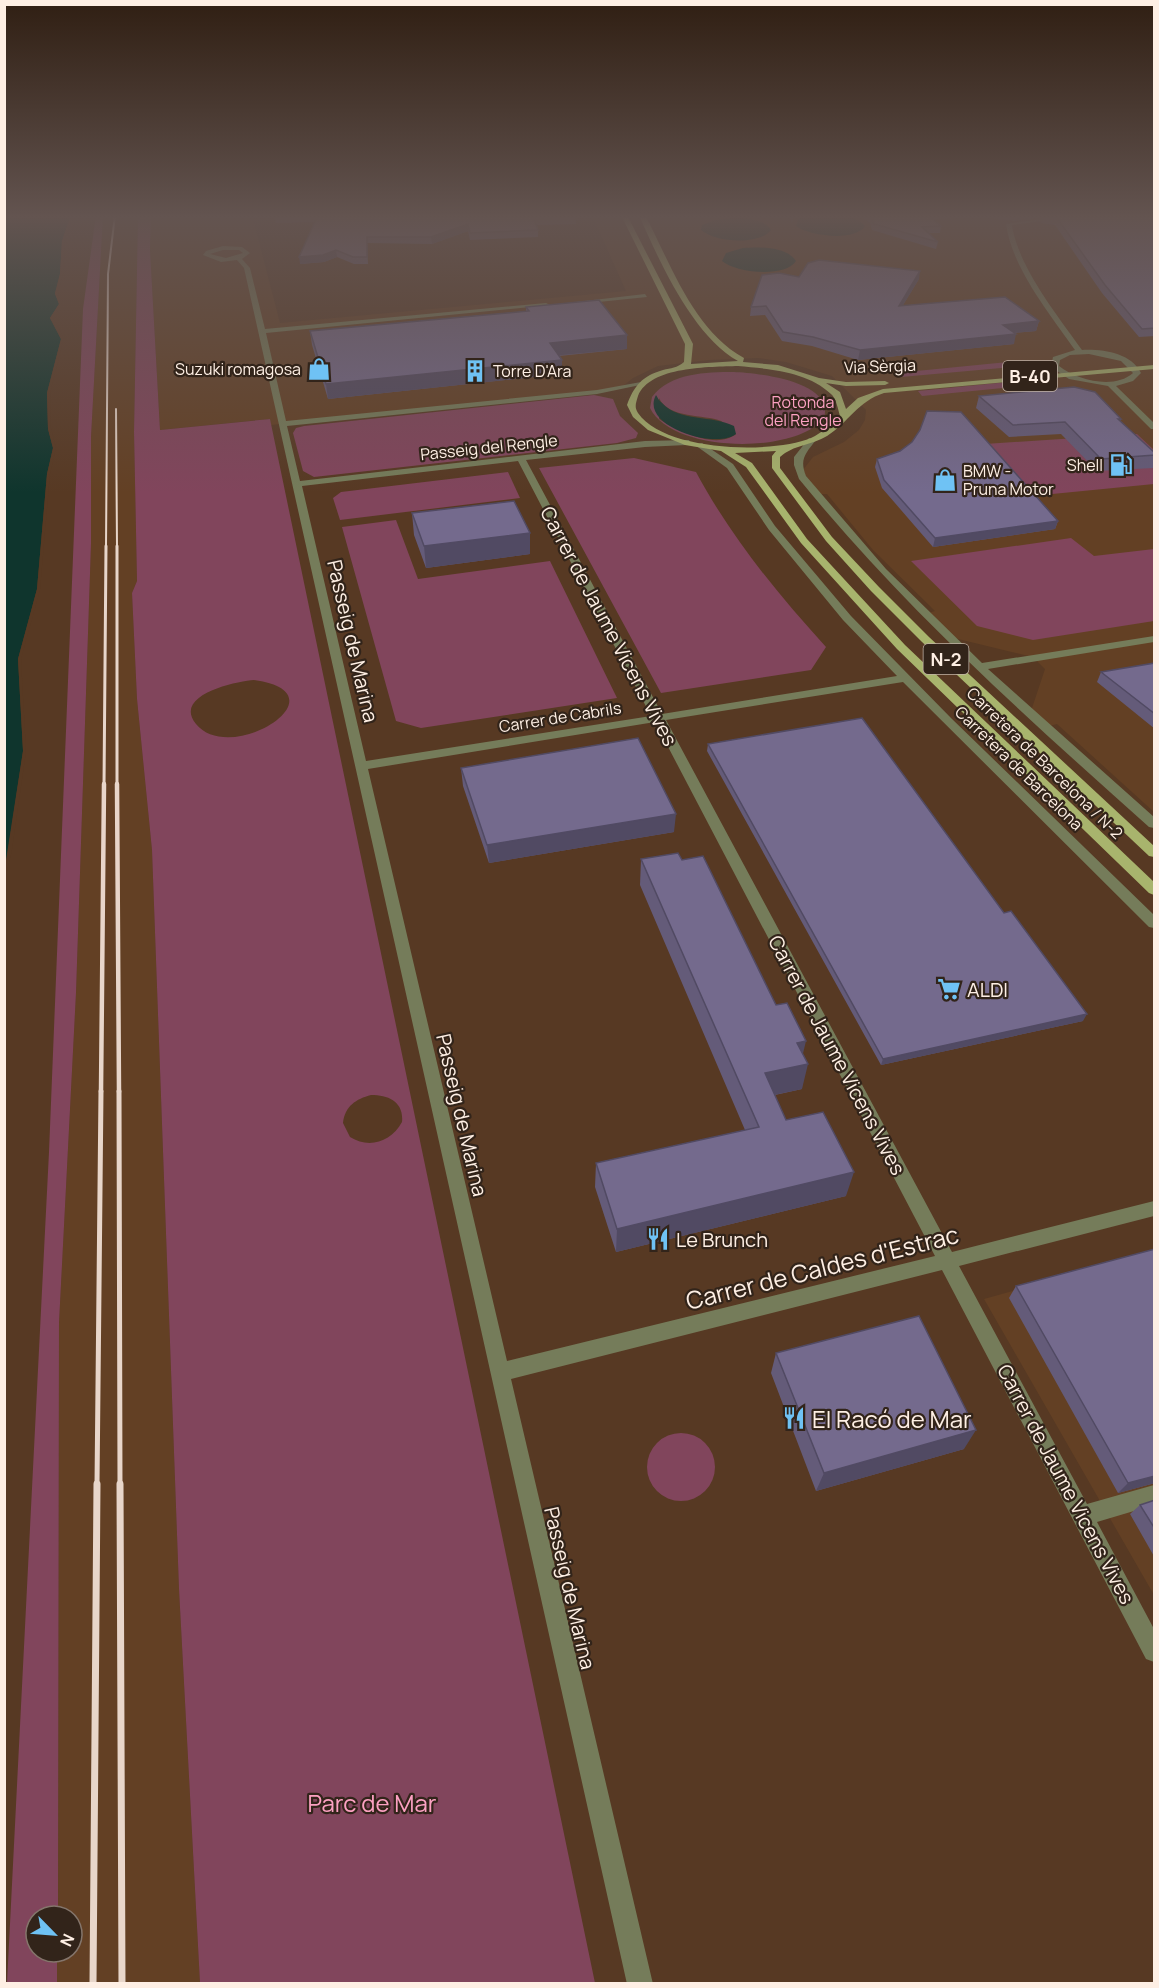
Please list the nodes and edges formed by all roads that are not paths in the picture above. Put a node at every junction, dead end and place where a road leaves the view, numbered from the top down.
1 (256, 308) edge
2 (517, 308) edge
3 (671, 308) edge
4 (691, 308) edge
5 (1049, 308) edge
6 (262, 331) junction
7 (1080, 352) junction
8 (1155, 360) edge
9 (1127, 362) junction
10 (765, 366) junction
11 (683, 367) junction
12 (1055, 367) junction
13 (1155, 367) edge
14 (1136, 368) junction
15 (1063, 374) junction
16 (813, 378) junction
17 (1109, 383) junction
18 (641, 384) junction
19 (844, 416) junction
20 (283, 424) junction
21 (1155, 427) edge
22 (812, 440) junction
23 (686, 442) junction
24 (699, 445) junction
25 (787, 446) junction
26 (721, 448) junction
27 (521, 459) junction
28 (296, 484) junction
29 (1155, 639) edge
30 (980, 667) junction
31 (906, 678) junction
32 (658, 719) junction
33 (361, 766) junction
34 (1155, 824) edge
35 (1155, 853) edge
36 (1155, 890) edge
37 (1155, 923) edge
38 (1155, 1208) edge
39 (948, 1261) junction
40 (501, 1372) junction
41 (1155, 1496) edge
42 (1083, 1516) junction
43 (1155, 1650) edge
44 (640, 1983) edge

1 - 6 street, Passeig de Marina
2 - 6 street
3 - 11 main road
4 - 10 main road
5 - 7 street
6 - 20 street, Passeig de Marina
7 - 9 street, Via Sèrgia
7 - 12 street, Via Sèrgia
8 - 9 main road, Via Sèrgia / B-40
9 - 12 main road, Via Sèrgia / B-40
9 - 14 street, Via Sèrgia
10 - 11 main road
10 - 16 main road
11 - 18 main road
12 - 15 street, Via Sèrgia
12 - 16 main road, Via Sèrgia / B-40
13 - 14 main road, Via Sèrgia / B-40
14 - 15 main road, Via Sèrgia / B-40
14 - 17 street, Via Sèrgia
15 - 17 street, Via Sèrgia
15 - 19 main road, Via Sèrgia / B-40
16 - 19 main road
17 - 21 street
18 - 20 street
18 - 23 main road, N-2
19 - 22 main road, N-2
20 - 28 street, Passeig de Marina
22 - 25 main road, N-2
22 - 30 street
23 - 24 main road, N-2
23 - 27 street, Passeig del Rengle
24 - 26 main road, N-2
24 - 31 street, Carretera de Barcelona
25 - 26 main road, N-2
25 - 35 main road, Carretera de Barcelona / N-2 / N-2
26 - 36 main road, Carretera de Barcelona / N-2 / N-2
27 - 28 street, Passeig del Rengle
27 - 32 street, Carrer de Jaume Vicens Vives
28 - 33 street, Passeig de Marina
29 - 30 street
30 - 34 street
31 - 32 street, Carrer de Cabrils
31 - 37 street, Carretera de Barcelona
32 - 33 street, Carrer de Cabrils
32 - 39 street, Carrer de Jaume Vicens Vives
33 - 40 street, Passeig de Marina
38 - 39 street, Carrer de Caldes d'Estrac
39 - 40 street, Carrer de Caldes d'Estrac
39 - 42 street, Carrer de Jaume Vicens Vives
40 - 44 street, Passeig de Marina
41 - 42 street
42 - 43 street, Carrer de Jaume Vicens Vives

